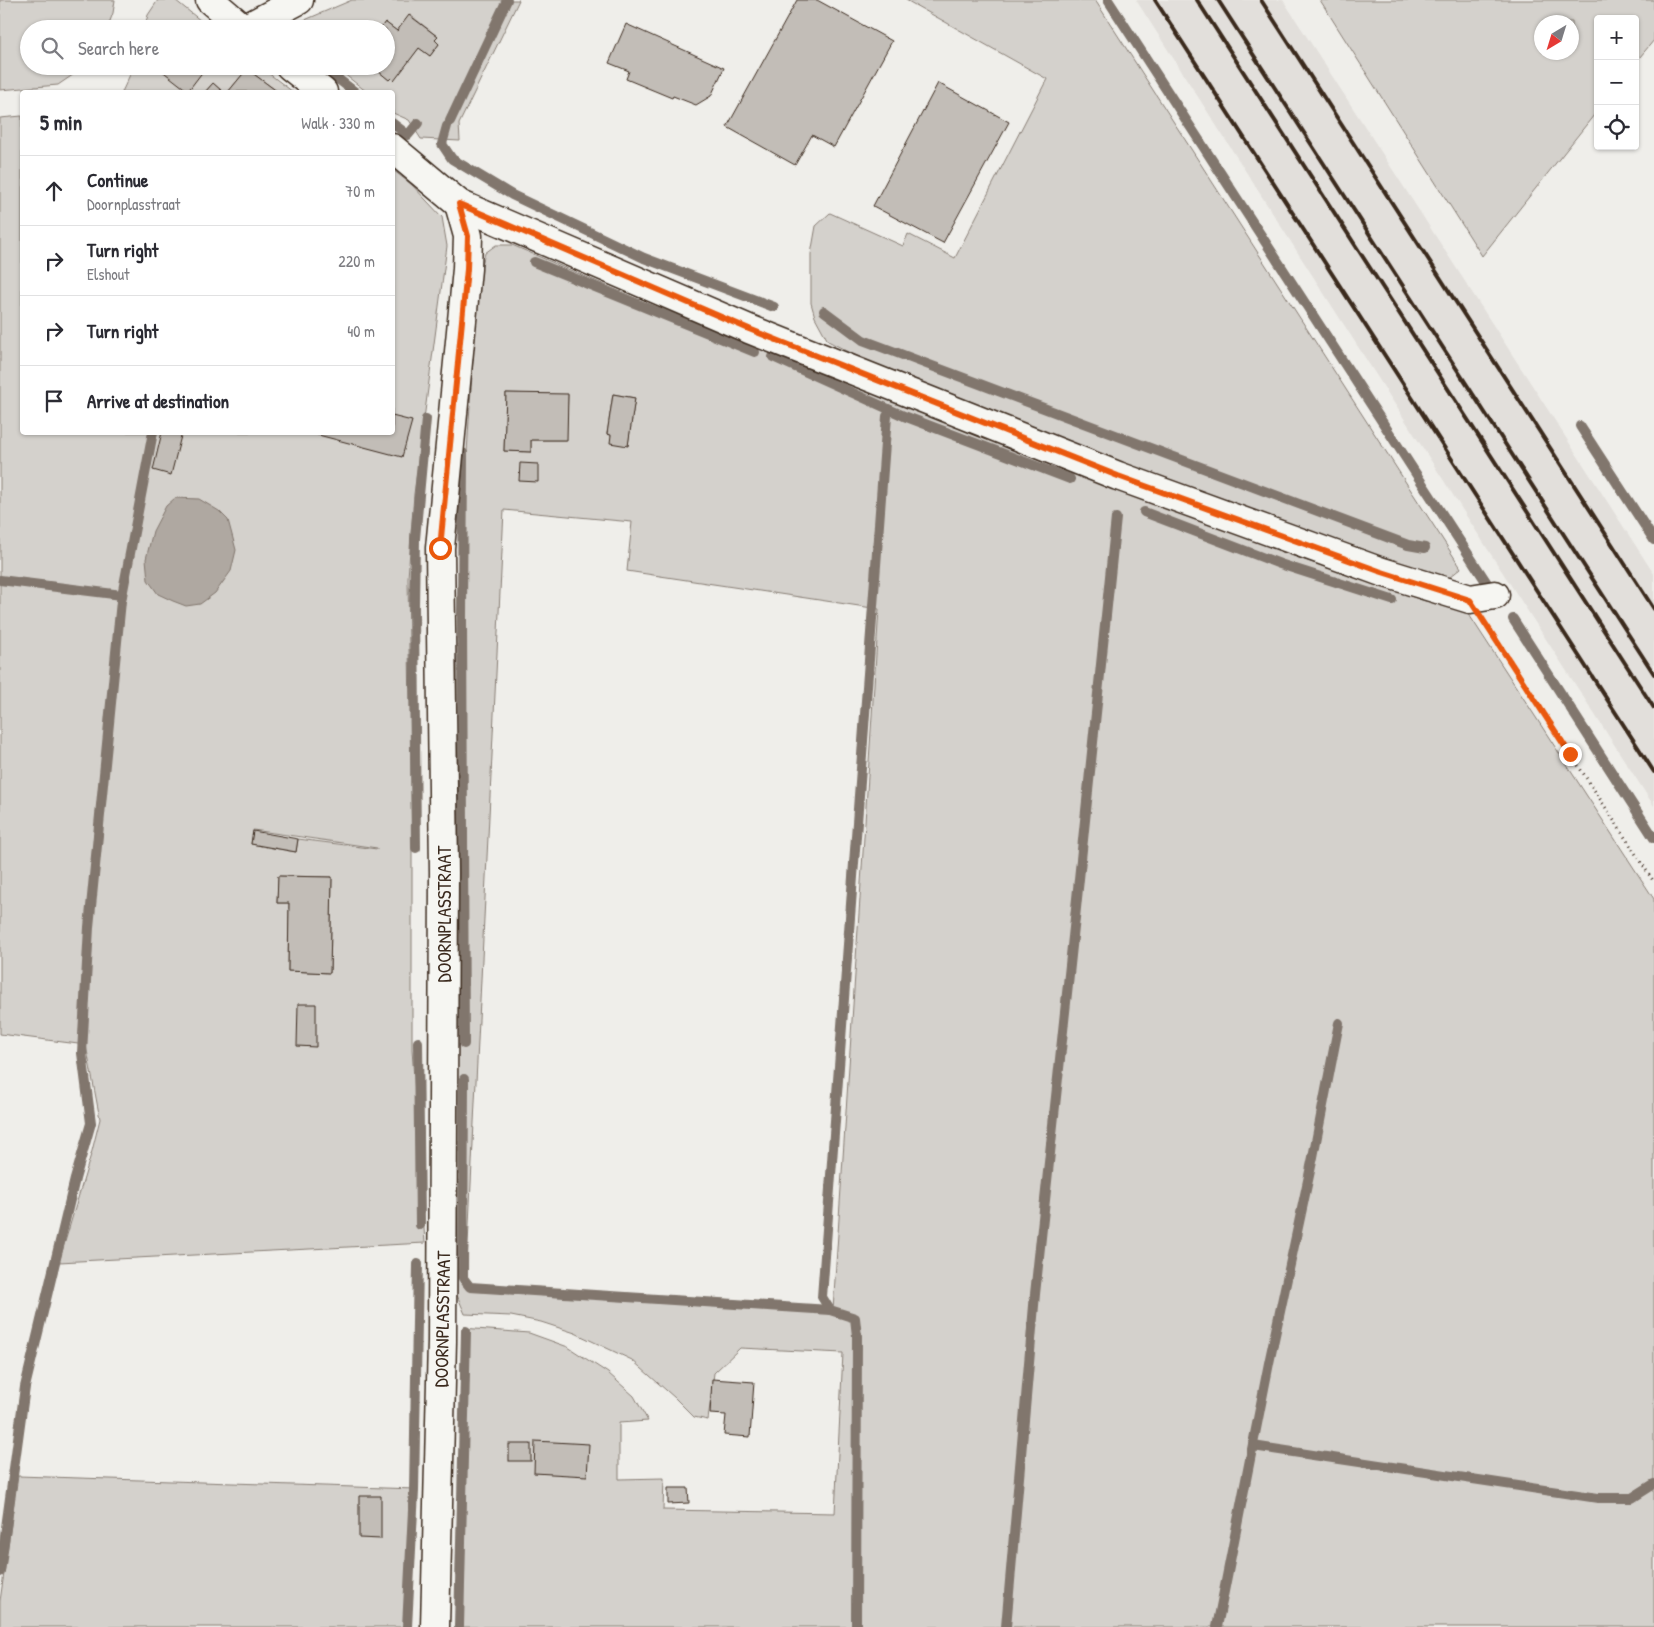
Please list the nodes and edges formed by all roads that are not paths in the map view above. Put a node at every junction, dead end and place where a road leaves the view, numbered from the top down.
1 (210, 0) edge
2 (299, 0) edge
3 (233, 20) edge
4 (261, 20) edge
5 (301, 75) edge
6 (320, 90) edge
7 (395, 151) edge
8 (459, 204) junction
9 (1483, 597) road end
10 (435, 1627) edge

1 - 3 street
2 - 4 street
5 - 6 street
7 - 8 street
8 - 9 street
8 - 10 street, DOORNPLASSTRAAT

